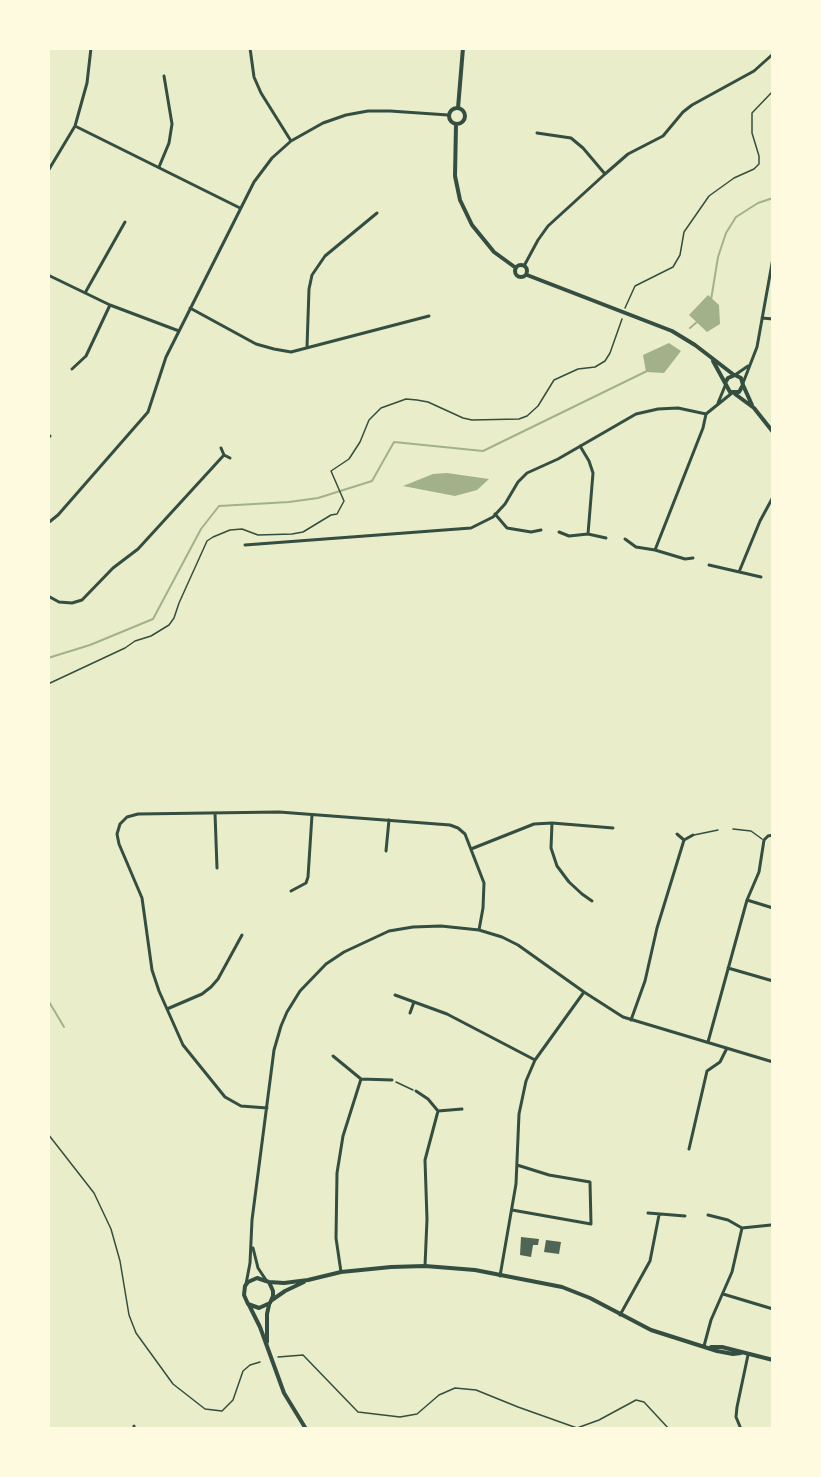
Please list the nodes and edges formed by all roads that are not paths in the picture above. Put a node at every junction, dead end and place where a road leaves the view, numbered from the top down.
1 (92, 48) edge
2 (250, 48) edge
3 (463, 48) edge
4 (773, 54) edge
5 (164, 76) dead end
6 (458, 108) junction
7 (448, 115) junction
8 (456, 124) junction
9 (75, 126) junction
10 (537, 133) dead end
11 (291, 141) junction
12 (159, 167) junction
13 (48, 171) edge
14 (605, 174) junction
15 (241, 208) junction
16 (377, 213) dead end
17 (125, 222) dead end
18 (773, 258) edge
19 (524, 266) junction
20 (516, 268) junction
21 (48, 275) edge
22 (527, 275) junction
23 (84, 293) junction
24 (110, 305) junction
25 (190, 308) junction
26 (429, 316) dead end
27 (762, 318) junction
28 (773, 319) edge
29 (179, 331) junction
30 (308, 347) junction
31 (711, 358) junction
32 (750, 365) junction
33 (72, 369) dead end
34 (735, 375) junction
35 (725, 384) junction
36 (743, 384) junction
37 (733, 393) junction
38 (717, 405) junction
39 (754, 408) junction
40 (706, 414) junction
41 (773, 432) edge
42 (580, 446) junction
43 (221, 448) dead end
44 (224, 455) junction
45 (230, 458) dead end
46 (773, 497) edge
47 (495, 514) junction
48 (48, 523) edge
49 (541, 530) dead end
50 (559, 532) dead end
51 (588, 534) junction
52 (606, 538) dead end
53 (625, 539) dead end
54 (244, 545) dead end
55 (655, 550) junction
56 (693, 558) dead end
57 (709, 565) dead end
58 (739, 572) junction
59 (760, 577) dead end
60 (48, 596) edge
61 (215, 813) junction
62 (312, 815) junction
63 (389, 820) junction
64 (552, 823) junction
65 (613, 828) dead end
66 (733, 829) dead end
67 (718, 830) dead end
68 (677, 834) dead end
69 (693, 835) joint
70 (773, 835) edge
71 (684, 840) junction
72 (764, 840) junction
73 (471, 849) junction
74 (386, 851) dead end
75 (217, 868) dead end
76 (291, 891) dead end
77 (747, 900) junction
78 (592, 901) dead end
79 (773, 908) edge
80 (479, 930) junction
81 (242, 935) dead end
82 (728, 968) junction
83 (773, 981) edge
84 (584, 992) junction
85 (395, 995) dead end
86 (414, 1002) junction
87 (167, 1009) junction
88 (410, 1013) dead end
89 (631, 1020) junction
90 (708, 1042) junction
91 (728, 1048) junction
92 (333, 1056) dead end
93 (535, 1060) junction
94 (772, 1061) edge
95 (361, 1079) junction
96 (392, 1080) road end
97 (416, 1091) road end
98 (267, 1108) junction
99 (462, 1109) dead end
100 (438, 1111) junction
101 (689, 1149) dead end
102 (517, 1165) junction
103 (512, 1210) junction
104 (648, 1213) dead end
105 (658, 1215) junction
106 (708, 1215) dead end
107 (685, 1216) dead end
108 (771, 1226) dead end
109 (742, 1228) junction
110 (252, 1244) junction
111 (425, 1266) junction
112 (341, 1272) junction
113 (500, 1276) junction
114 (308, 1280) junction
115 (268, 1281) junction
116 (245, 1286) junction
117 (723, 1294) junction
118 (271, 1302) junction
119 (248, 1304) junction
120 (773, 1309) edge
121 (620, 1315) junction
122 (267, 1346) junction
123 (704, 1346) junction
124 (748, 1355) junction
125 (773, 1360) edge
126 (306, 1429) edge
127 (741, 1429) edge

1 - 9 street
2 - 11 street
3 - 6 street
4 - 14 street
5 - 12 street
6 - 7 street
6 - 8 street
7 - 8 street
7 - 11 street
8 - 20 street
9 - 12 street
9 - 13 street
10 - 14 street
11 - 15 street
12 - 15 street
14 - 19 street
15 - 25 street
16 - 30 street
17 - 23 street
18 - 27 street
19 - 20 street
19 - 22 street
20 - 22 street
21 - 23 street
22 - 31 street
23 - 24 street
24 - 29 street
24 - 33 street
25 - 29 street
25 - 30 street
26 - 30 street
27 - 28 street
27 - 32 street
29 - 48 street
31 - 34 street
31 - 35 street
32 - 34 street
32 - 36 street
34 - 35 street
34 - 36 street
35 - 37 street
35 - 38 street
36 - 37 street
36 - 39 street
37 - 38 street
37 - 39 street
38 - 40 street
39 - 41 street
40 - 42 street
40 - 55 street
42 - 47 street
42 - 51 street
43 - 44 street
44 - 45 street
44 - 60 street
46 - 58 street
47 - 49 street
47 - 54 street
50 - 51 street
51 - 52 street
53 - 55 street
55 - 56 street
57 - 58 street
58 - 59 street
61 - 62 street
61 - 75 street
61 - 87 street
62 - 63 street
62 - 76 street
63 - 73 street
63 - 74 street
64 - 65 street
64 - 73 street
64 - 78 street
66 - 72 lane
67 - 69 lane
68 - 71 street
69 - 71 street
70 - 72 street
71 - 89 street
72 - 77 street
73 - 80 street
77 - 79 street
77 - 82 street
80 - 84 street
80 - 98 street
81 - 87 street
82 - 83 street
82 - 90 street
84 - 89 street
84 - 93 street
85 - 86 street
86 - 88 street
86 - 93 street
87 - 98 street
89 - 90 street
90 - 91 street
91 - 94 street
91 - 101 street
92 - 95 street
93 - 102 street
95 - 96 street
95 - 112 street
97 - 100 street
98 - 110 street
99 - 100 street
100 - 111 street
102 - 103 street
102 - 103 street
103 - 113 street
104 - 105 street
105 - 107 street
105 - 121 street
106 - 109 street
108 - 109 street
109 - 117 street
110 - 115 street
110 - 116 street
111 - 112 street
111 - 113 street
112 - 114 street
113 - 121 street
114 - 115 street
114 - 118 street
115 - 116 street
115 - 118 street
116 - 119 street
117 - 120 street
117 - 123 street
118 - 119 street
118 - 122 street
119 - 122 street
121 - 123 street
122 - 126 street
123 - 124 street
124 - 125 street
124 - 127 street

